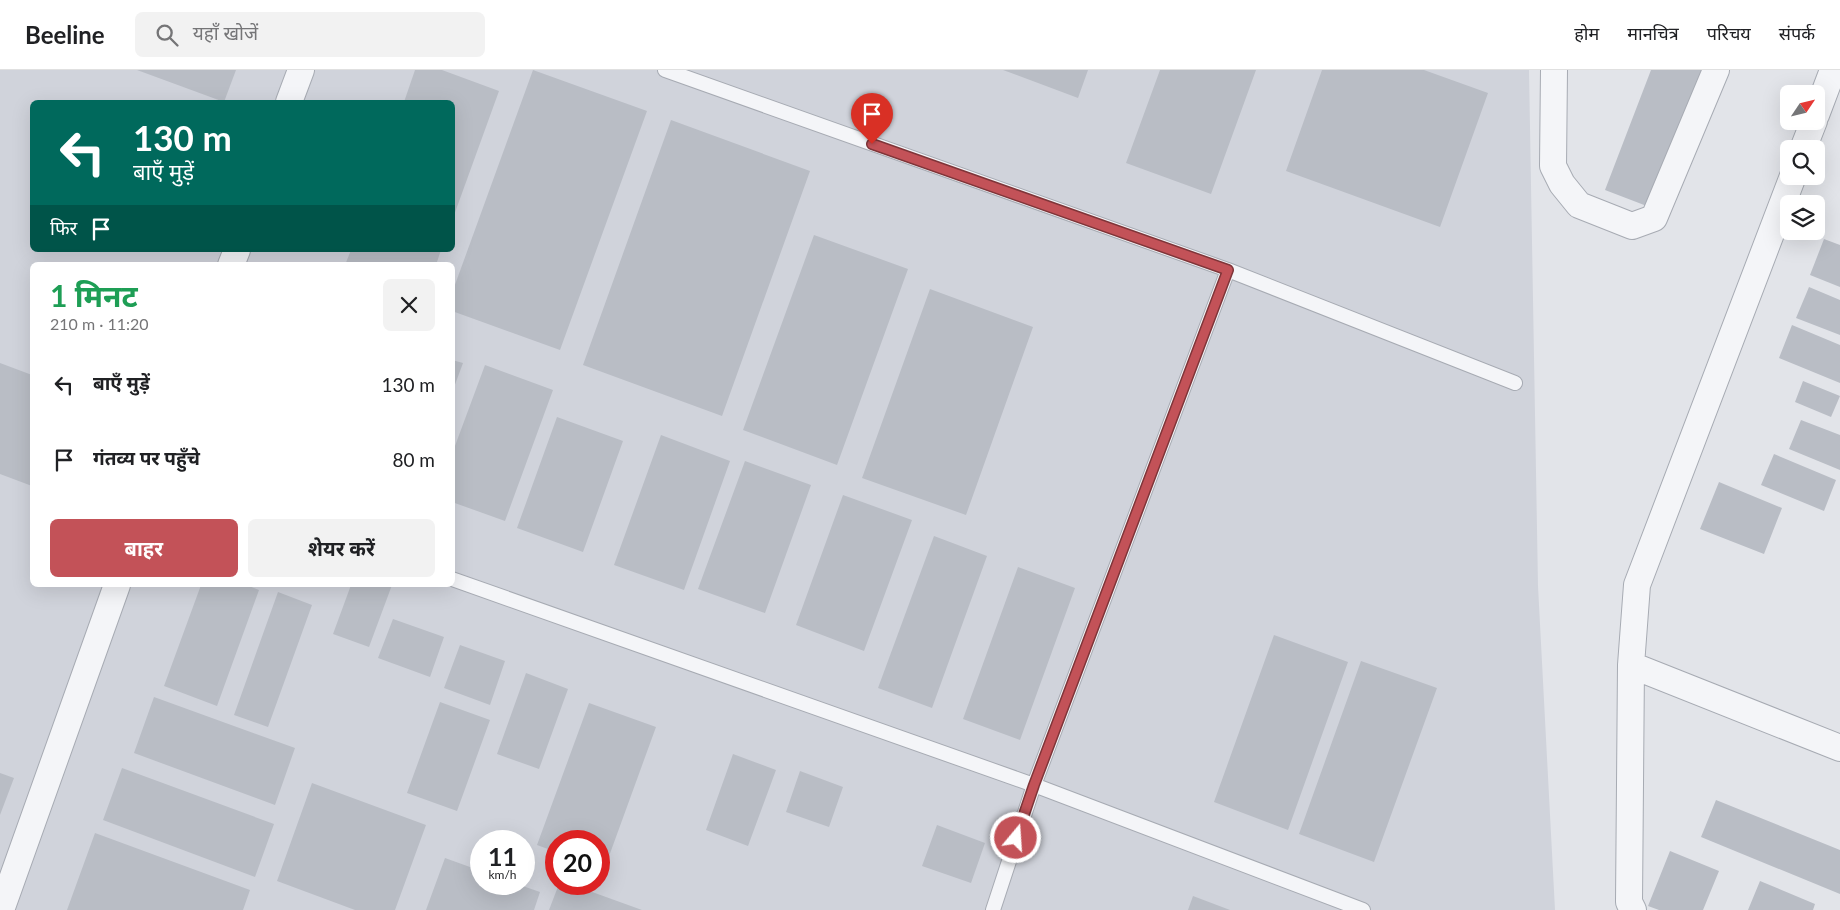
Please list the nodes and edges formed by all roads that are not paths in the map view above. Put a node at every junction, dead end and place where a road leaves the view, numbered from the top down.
1 (301, 70) edge
2 (665, 70) edge
3 (1554, 70) edge
4 (1716, 70) edge
5 (1833, 70) edge
6 (1825, 91) edge
7 (290, 100) edge
8 (1790, 185) edge
9 (1228, 270) junction
10 (1514, 383) dead end
11 (455, 580) edge
12 (116, 587) edge
13 (1631, 666) junction
14 (1837, 739) edge
15 (1034, 785) junction
16 (2, 910) edge
17 (993, 910) edge
18 (1363, 910) edge
19 (1633, 910) edge

1 - 7 street
2 - 9 lane
3 - 4 street
5 - 6 street
8 - 13 street
9 - 10 lane
9 - 15 lane
11 - 15 lane
12 - 16 street
13 - 14 street
13 - 19 street
15 - 17 lane
15 - 18 lane

